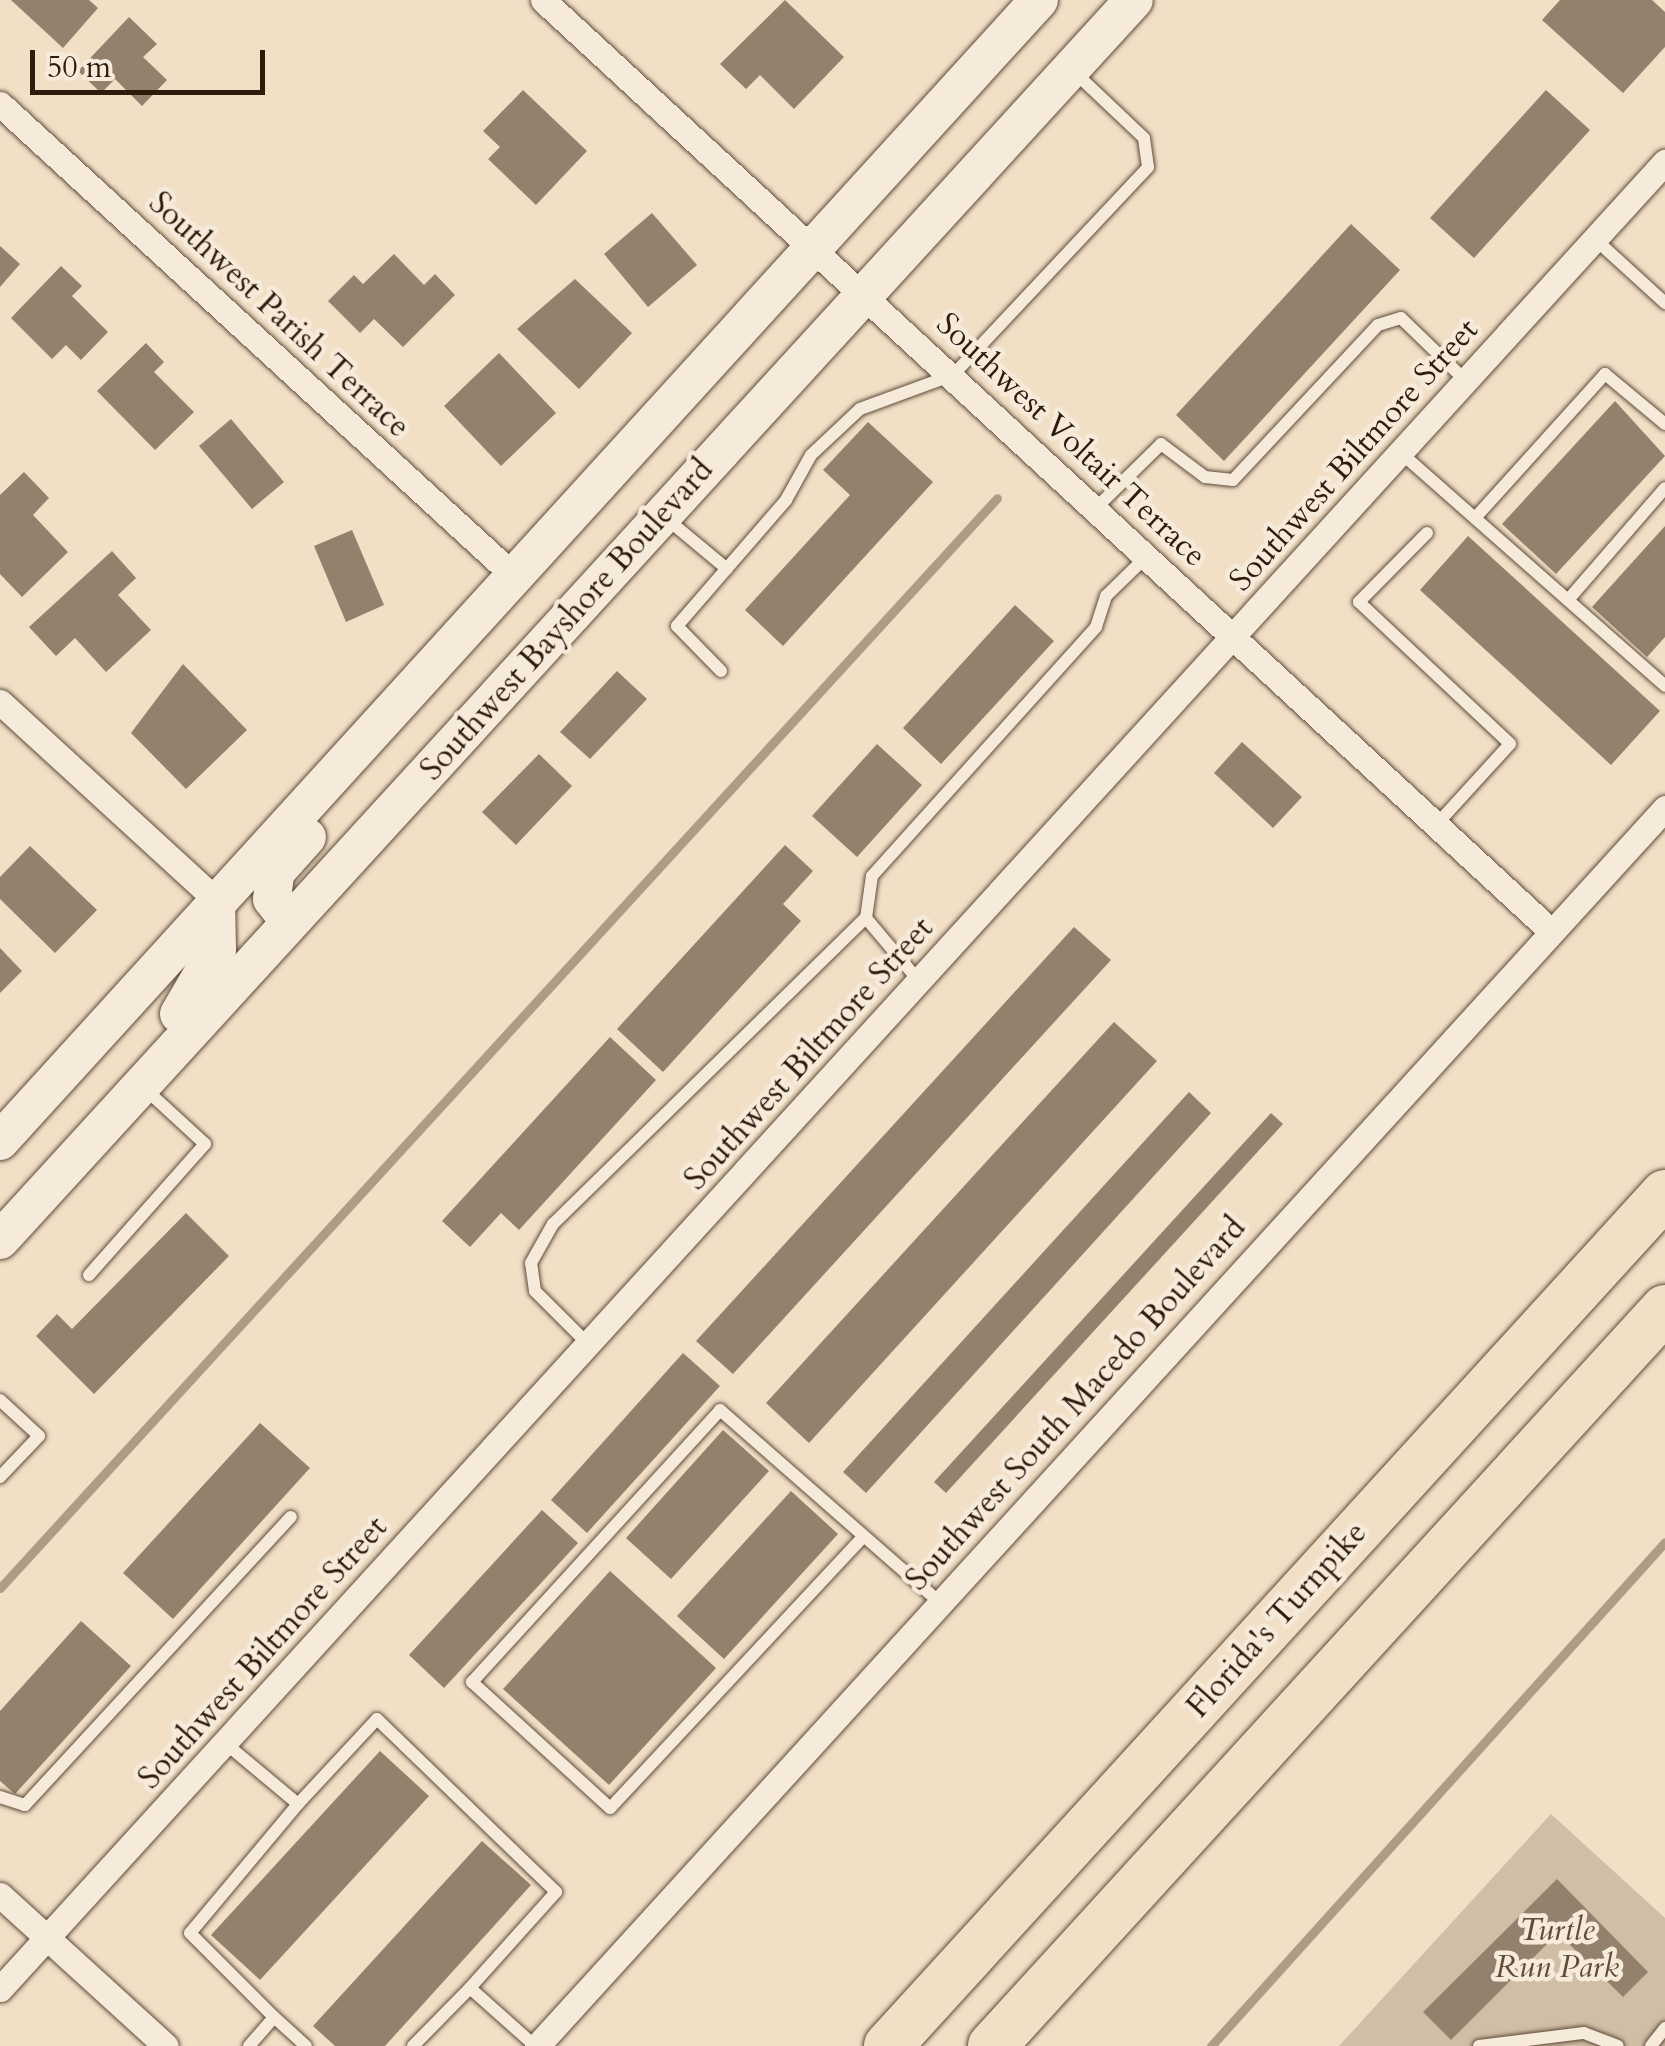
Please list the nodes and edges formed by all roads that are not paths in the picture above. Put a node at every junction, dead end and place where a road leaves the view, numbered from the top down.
1 (543, 0) edge
2 (1039, 0) edge
3 (1134, 0) edge
4 (1070, 69) junction
5 (0, 104) edge
6 (1665, 162) edge
7 (1595, 239) junction
8 (813, 248) junction
9 (864, 294) junction
10 (1665, 303) edge
11 (953, 376) junction
12 (1466, 381) junction
13 (1665, 424) edge
14 (1401, 453) junction
15 (1665, 488) edge
16 (1096, 507) junction
17 (662, 515) junction
18 (1475, 518) junction
19 (1427, 533) dead end
20 (1149, 554) junction
21 (727, 569) junction
22 (514, 575) junction
23 (1568, 600) junction
24 (460, 633) junction
25 (1235, 635) junction
26 (721, 672) dead end
27 (1663, 679) edge
28 (0, 702) edge
29 (1665, 808) edge
30 (1437, 824) junction
31 (216, 900) junction
32 (866, 918) junction
33 (290, 922) junction
34 (1551, 932) junction
35 (920, 982) junction
36 (141, 1086) junction
37 (0, 1141) edge
38 (1665, 1194) edge
39 (29, 1208) junction
40 (0, 1240) edge
41 (89, 1275) dead end
42 (1665, 1310) edge
43 (588, 1344) junction
44 (0, 1400) edge
45 (0, 1476) edge
46 (291, 1518) dead end
47 (862, 1538) junction
48 (939, 1602) junction
49 (225, 1743) junction
50 (0, 1797) edge
51 (298, 1804) junction
52 (0, 1895) edge
53 (48, 1937) junction
54 (470, 1988) junction
55 (0, 1989) edge
56 (274, 2017) junction
57 (1665, 2028) edge
58 (166, 2046) edge
59 (249, 2046) edge
60 (306, 2046) edge
61 (412, 2046) edge
62 (536, 2046) edge
63 (888, 2046) edge
64 (992, 2046) edge
65 (1479, 2046) edge
66 (1618, 2046) edge
67 (1651, 2046) edge

1 - 8 street, Southwest Voltair Terrace
2 - 8 main road
3 - 4 main road, Southwest Bayshore Boulevard
4 - 9 main road, Southwest Bayshore Boulevard
4 - 11 lane
5 - 22 street, Southwest Parish Terrace
6 - 7 street, Southwest Biltmore Street
7 - 10 lane
7 - 12 street, Southwest Biltmore Street
8 - 9 street, Southwest Voltair Terrace
8 - 22 main road
9 - 11 street, Southwest Voltair Terrace
9 - 17 main road, Southwest Bayshore Boulevard
11 - 16 street, Southwest Voltair Terrace
11 - 21 lane
12 - 14 street, Southwest Biltmore Street
12 - 16 lane
13 - 18 lane
14 - 18 lane
14 - 25 street, Southwest Biltmore Street
15 - 23 lane
16 - 20 street, Southwest Voltair Terrace
17 - 21 lane
17 - 33 main road, Southwest Bayshore Boulevard
18 - 23 lane
19 - 30 lane
20 - 25 street, Southwest Voltair Terrace
20 - 32 lane
21 - 26 lane
22 - 24 main road
23 - 27 lane
24 - 31 main road
24 - 33 main road
25 - 30 street, Southwest Voltair Terrace
25 - 35 street, Southwest Biltmore Street
28 - 31 street
29 - 34 street, Southwest South Macedo Boulevard
30 - 34 street, Southwest Voltair Terrace
31 - 37 main road
31 - 39 main road
32 - 35 lane
32 - 43 lane
33 - 36 main road, Southwest Bayshore Boulevard
34 - 48 street, Southwest South Macedo Boulevard
35 - 43 street, Southwest Biltmore Street
36 - 39 main road, Southwest Bayshore Boulevard
36 - 41 lane
38 - 63 highway, Florida's Turnpike
39 - 40 main road, Southwest Bayshore Boulevard
42 - 64 highway
43 - 49 street, Southwest Biltmore Street
44 - 45 lane
46 - 50 lane
47 - 47 lane
47 - 48 lane
48 - 62 street, Southwest South Macedo Boulevard
49 - 51 lane
49 - 53 street, Southwest Biltmore Street
51 - 54 lane
51 - 56 lane
52 - 53 street
53 - 55 street, Southwest Biltmore Street
53 - 58 street
54 - 61 lane
54 - 62 lane
56 - 59 lane
56 - 60 lane
57 - 67 lane
65 - 66 lane

